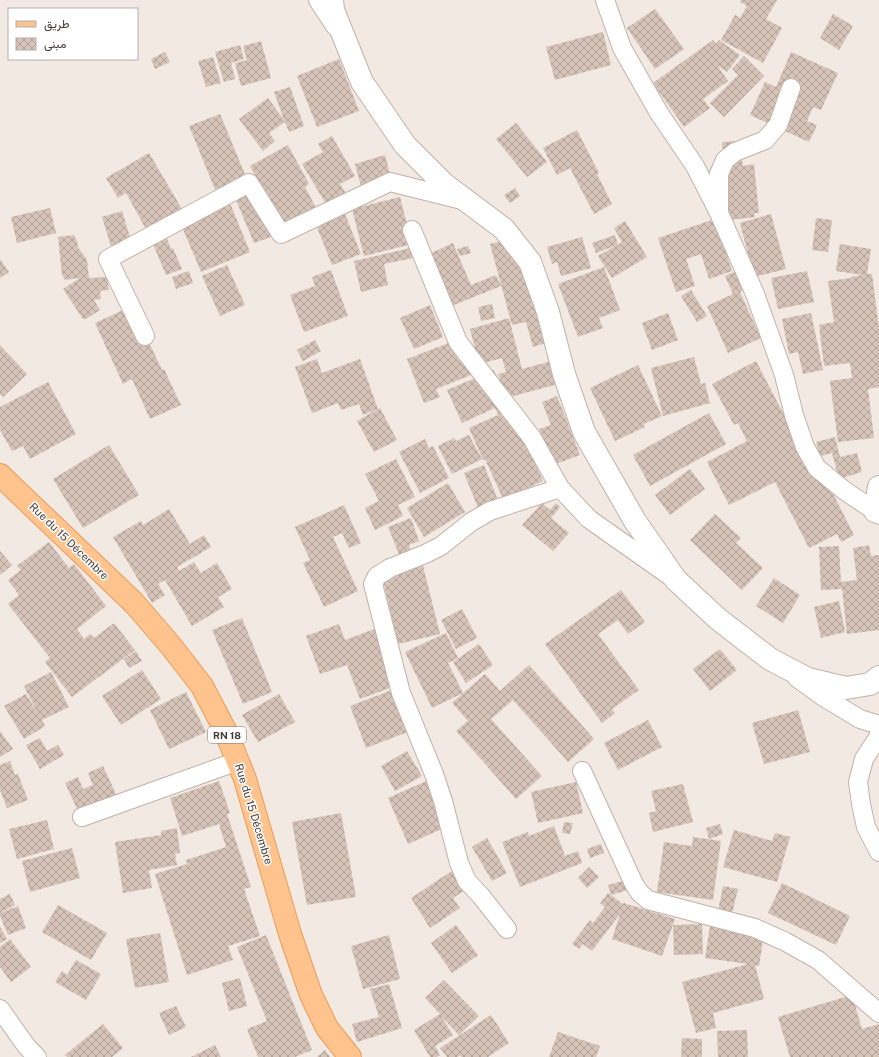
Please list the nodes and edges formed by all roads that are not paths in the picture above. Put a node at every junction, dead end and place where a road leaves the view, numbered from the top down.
1 (318, 0) edge
2 (332, 0) edge
3 (605, 0) edge
4 (349, 49) junction
5 (790, 88) dead end
6 (466, 201) junction
7 (718, 213) junction
8 (412, 230) dead end
9 (145, 336) dead end
10 (0, 475) edge
11 (879, 487) edge
12 (560, 488) junction
13 (877, 513) edge
14 (676, 580) junction
15 (770, 659) junction
16 (879, 677) edge
17 (879, 726) edge
18 (879, 736) edge
19 (238, 761) junction
20 (582, 771) dead end
21 (82, 817) dead end
22 (879, 852) edge
23 (508, 929) dead end
24 (0, 1009) edge
25 (879, 1013) edge
26 (37, 1057) edge
27 (350, 1057) edge

1 - 4 street
2 - 4 street
3 - 7 street
4 - 6 street
5 - 7 street
6 - 9 street
6 - 14 street
7 - 13 street
8 - 12 street
10 - 19 main road, Rue du 15 Décembre / RN 18
11 - 13 street
12 - 14 street
12 - 23 street
14 - 15 street
15 - 16 street
15 - 17 street
18 - 22 street
19 - 21 street
19 - 27 main road, Rue du 15 Décembre / RN 18
20 - 25 street
24 - 26 street

